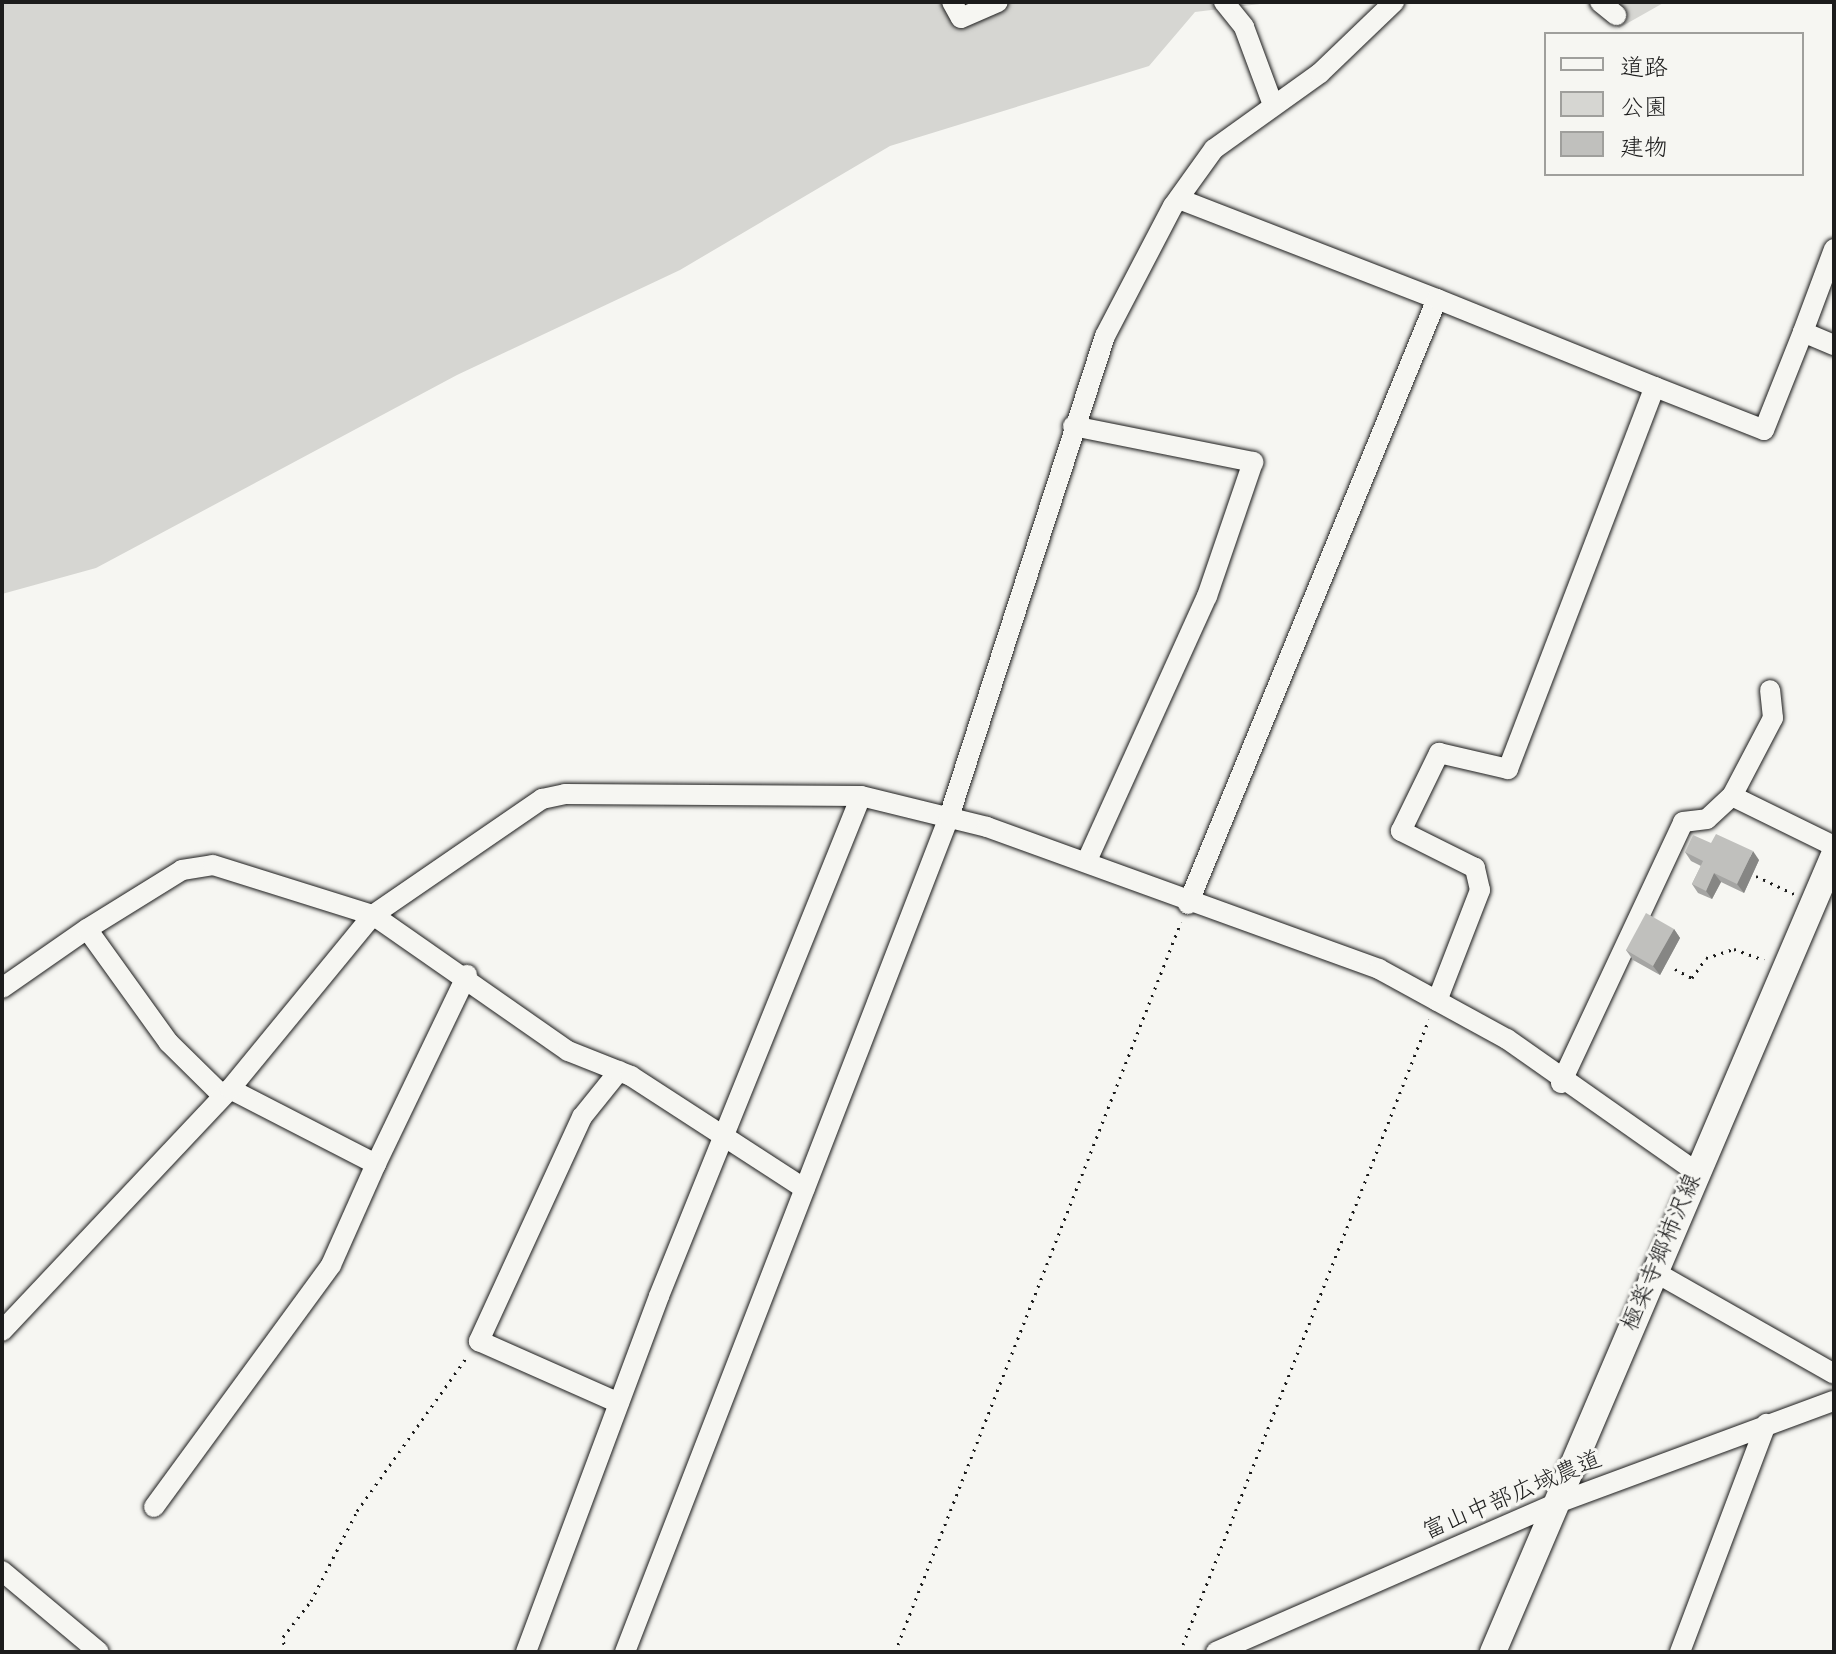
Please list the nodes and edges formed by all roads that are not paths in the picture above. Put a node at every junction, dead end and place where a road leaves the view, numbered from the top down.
1 (952, 2) edge
2 (998, 2) edge
3 (1224, 2) edge
4 (1394, 2) edge
5 (1273, 105) junction
6 (1179, 199) junction
7 (1834, 249) edge
8 (1437, 299) junction
9 (1803, 332) junction
10 (1834, 345) edge
11 (1655, 387) junction
12 (1073, 426) junction
13 (1770, 690) dead end
14 (861, 796) junction
15 (1732, 796) junction
16 (949, 817) junction
17 (1834, 846) edge
18 (1834, 855) edge
19 (1087, 861) junction
20 (1188, 904) junction
21 (373, 915) junction
22 (87, 929) junction
23 (467, 975) junction
24 (2, 988) edge
25 (1437, 1001) junction
26 (619, 1071) junction
27 (1561, 1083) junction
28 (227, 1092) junction
29 (721, 1140) junction
30 (376, 1164) junction
31 (1695, 1171) junction
32 (805, 1189) junction
33 (1653, 1271) junction
34 (2, 1331) edge
35 (1832, 1368) edge
36 (1834, 1401) edge
37 (619, 1403) junction
38 (1766, 1424) junction
39 (1555, 1504) junction
40 (154, 1507) dead end
41 (2, 1571) edge
42 (99, 1652) edge
43 (526, 1652) edge
44 (625, 1652) edge
45 (1216, 1652) edge
46 (1493, 1652) edge
47 (1680, 1652) edge

1 - 2 street
3 - 5 street
4 - 5 street
5 - 6 street
6 - 8 street
6 - 12 street
7 - 9 street
8 - 11 street
8 - 20 street
9 - 10 street
9 - 11 street
11 - 25 street
12 - 16 street
12 - 19 street
13 - 15 street
14 - 16 street
14 - 21 street
14 - 29 street
15 - 17 street
15 - 27 street
16 - 19 street
16 - 32 street
18 - 31 main road, 極楽寺郷柿沢線
19 - 20 street
20 - 25 street
21 - 22 street
21 - 23 street
21 - 28 street
22 - 24 street
22 - 28 street
23 - 26 street
23 - 30 street
25 - 27 street
26 - 29 street
26 - 37 street
27 - 31 street
28 - 30 street
28 - 34 street
29 - 32 street
29 - 37 street
30 - 40 street
31 - 33 main road, 極楽寺郷柿沢線
32 - 44 street
33 - 35 street
33 - 39 main road, 極楽寺郷柿沢線
36 - 38 street, 富山中部広域農道
37 - 43 street
38 - 39 street, 富山中部広域農道
38 - 47 street
39 - 45 street, 富山中部広域農道
39 - 46 main road, 極楽寺郷柿沢線
41 - 42 street

